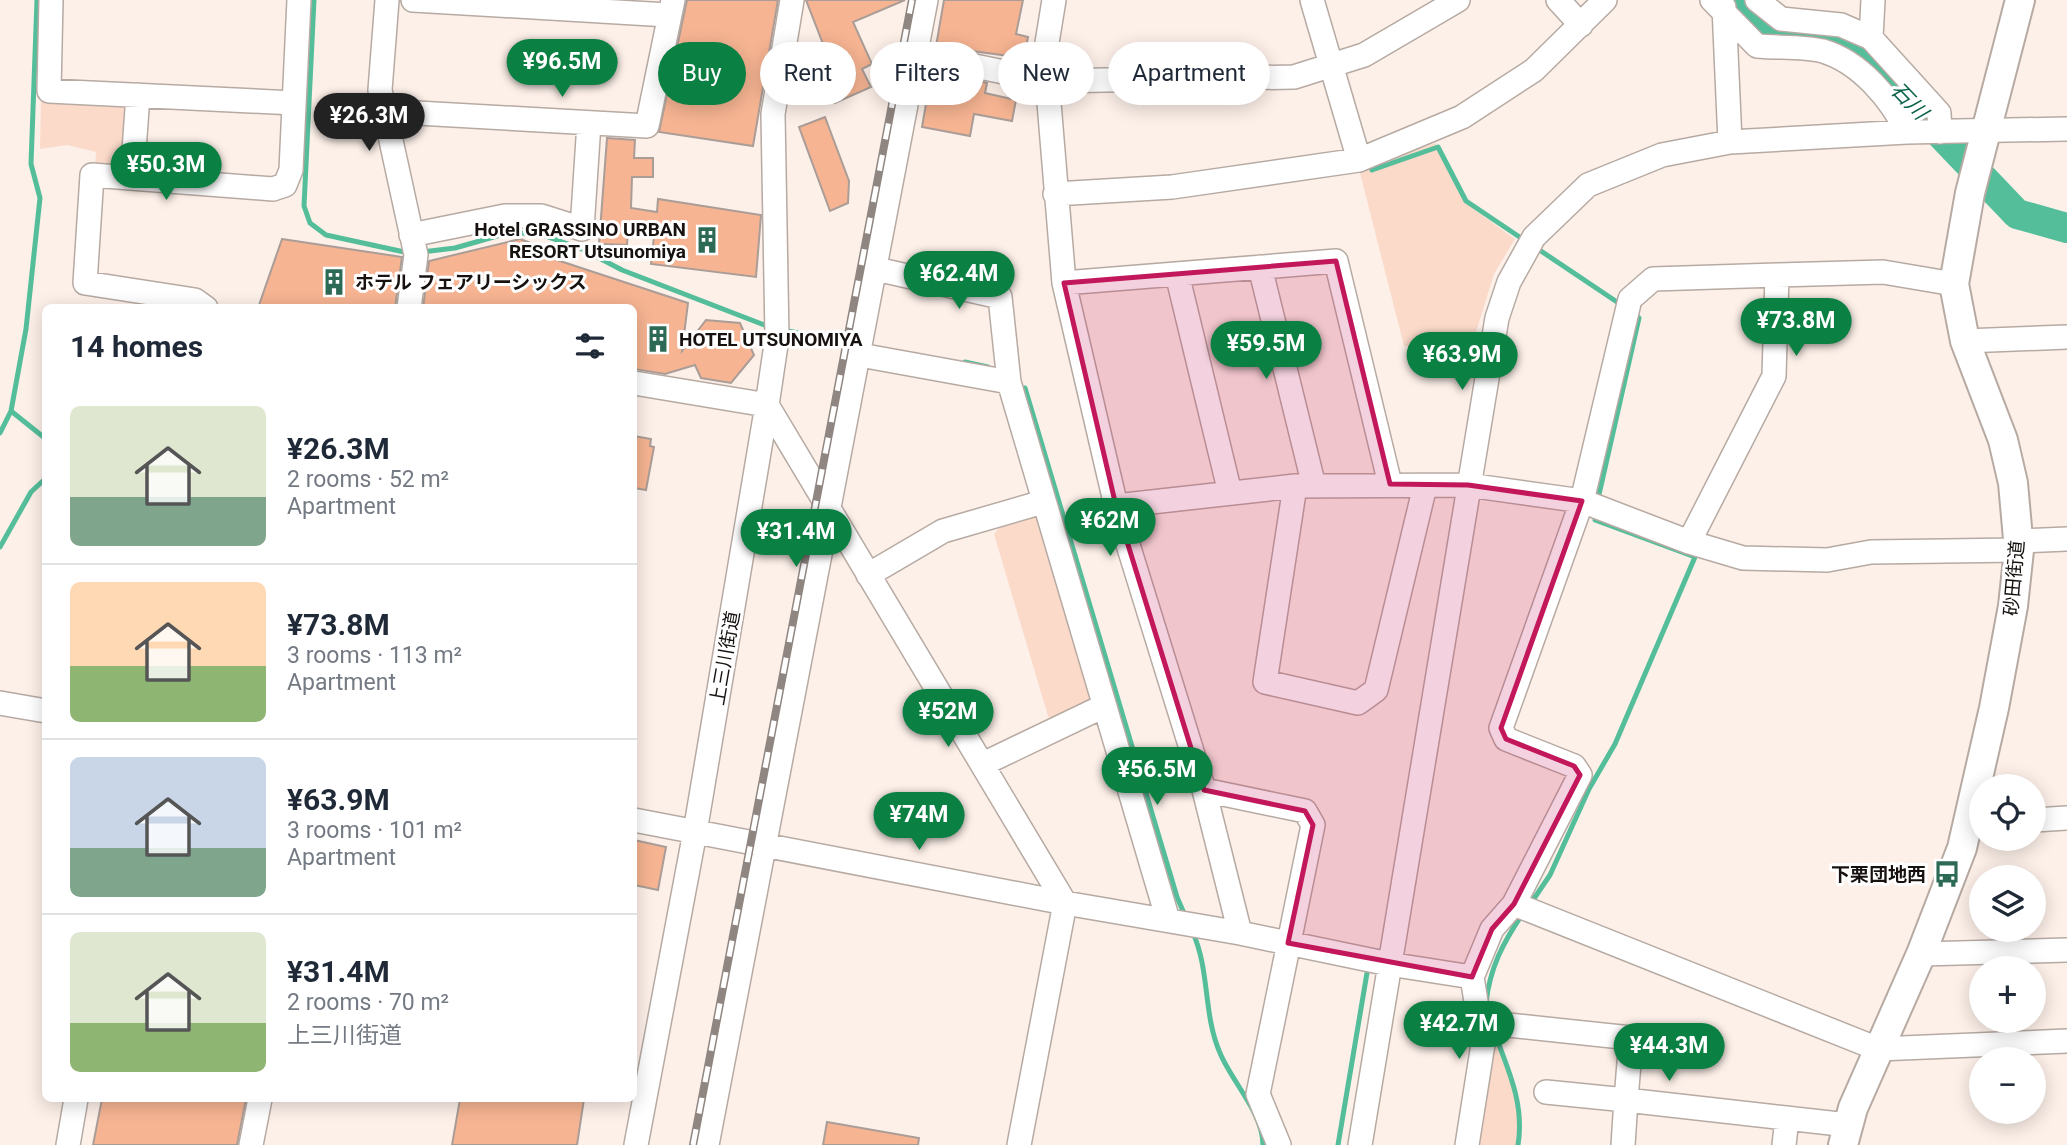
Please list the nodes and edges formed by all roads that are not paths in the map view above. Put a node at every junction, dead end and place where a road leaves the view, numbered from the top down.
1 (51, 0) edge
2 (299, 0) edge
3 (387, 0) edge
4 (414, 0) edge
5 (792, 0) edge
6 (926, 0) edge
7 (1054, 0) edge
8 (1312, 0) edge
9 (1458, 0) edge
10 (1558, 0) edge
11 (1605, 0) edge
12 (1757, 0) edge
13 (1873, 0) edge
14 (2020, 0) edge
15 (1720, 4) edge
16 (671, 7) edge
17 (1581, 24) junction
18 (1871, 38) junction
19 (1047, 42) edge
20 (1331, 66) junction
21 (1094, 80) edge
22 (138, 95) junction
23 (294, 103) junction
24 (1049, 105) edge
25 (382, 111) junction
26 (589, 123) junction
27 (2067, 129) edge
28 (1907, 132) junction
29 (1940, 132) junction
30 (1988, 132) junction
31 (1730, 142) junction
32 (1359, 160) junction
33 (132, 178) junction
34 (1055, 194) junction
35 (411, 235) junction
36 (1260, 267) junction
37 (876, 269) junction
38 (1177, 274) junction
39 (1777, 275) junction
40 (1064, 283) junction
41 (1954, 285) junction
42 (200, 304) edge
43 (410, 304) edge
44 (2067, 337) edge
45 (1965, 341) junction
46 (860, 355) junction
47 (1009, 382) junction
48 (637, 383) edge
49 (767, 405) junction
50 (1390, 484) junction
51 (1468, 485) junction
52 (1304, 486) junction
53 (1425, 486) junction
54 (1230, 493) junction
55 (1582, 501) junction
56 (1043, 502) junction
57 (1116, 506) junction
58 (829, 512) junction
59 (2067, 539) edge
60 (1689, 542) junction
61 (2019, 545) junction
62 (867, 575) junction
63 (0, 703) edge
64 (1104, 706) junction
65 (42, 710) edge
66 (983, 764) junction
67 (1984, 774) edge
68 (1204, 790) junction
69 (2067, 818) edge
70 (2046, 819) edge
71 (637, 821) edge
72 (695, 832) junction
73 (1969, 838) edge
74 (765, 845) junction
75 (1065, 903) junction
76 (1514, 904) junction
77 (1168, 920) junction
78 (1240, 933) junction
79 (1288, 943) junction
80 (2067, 950) edge
81 (1922, 954) junction
82 (1389, 964) junction
83 (1472, 977) junction
84 (1479, 1022) junction
85 (2067, 1041) edge
86 (1878, 1049) junction
87 (1546, 1092) dead end
88 (1626, 1100) junction
89 (75, 1102) edge
90 (259, 1102) edge
91 (1787, 1118) junction
92 (1845, 1135) edge
93 (68, 1145) edge
94 (251, 1145) edge
95 (636, 1145) edge
96 (706, 1145) edge
97 (1019, 1145) edge
98 (1279, 1145) edge
99 (1360, 1145) edge
100 (1467, 1145) edge
101 (1623, 1145) edge
102 (1784, 1145) edge

1 - 22 street
2 - 23 street
3 - 25 street
4 - 16 street
5 - 49 street, 上三川街道
6 - 37 street
7 - 19 street
8 - 20 street
9 - 20 street
10 - 17 street
11 - 17 street
12 - 18 street
13 - 18 street
14 - 30 main road, 砂田街道
15 - 28 street
15 - 31 street
16 - 26 street
17 - 32 street
18 - 29 street
20 - 21 street
20 - 32 street
22 - 23 street
22 - 33 street
23 - 33 street
24 - 34 street
25 - 26 street
25 - 35 street
26 - 35 street
27 - 30 street
28 - 29 street
28 - 31 street
29 - 30 street
30 - 41 main road, 砂田街道
31 - 51 street
32 - 34 street
33 - 42 street
34 - 40 street
35 - 43 street
36 - 38 street
36 - 50 street
36 - 52 street
37 - 46 street
37 - 47 street
38 - 40 street
38 - 54 street
39 - 41 street
39 - 55 street
39 - 60 street
40 - 57 street
41 - 45 main road, 砂田街道
44 - 45 street
45 - 61 main road, 砂田街道
46 - 47 street
46 - 58 street
47 - 56 street
48 - 49 street
49 - 58 street
49 - 72 street, 上三川街道
50 - 52 street
50 - 53 street
51 - 53 street
51 - 55 street
51 - 82 street
52 - 53 street
52 - 54 street
54 - 57 street
55 - 60 street
55 - 76 street
56 - 62 street
56 - 64 street
57 - 68 street
58 - 62 street
58 - 74 street
59 - 61 street
60 - 61 street
61 - 67 main road, 砂田街道
62 - 66 street
63 - 65 street
64 - 66 street
64 - 77 street
66 - 75 street
68 - 78 street
68 - 79 street
69 - 70 street
71 - 72 street
72 - 74 street
72 - 95 street, 上三川街道
73 - 81 main road, 砂田街道
74 - 75 street
74 - 96 street
75 - 77 street
75 - 97 street
76 - 83 street
76 - 86 street
77 - 78 street
78 - 79 street
79 - 82 street
79 - 98 street
80 - 81 street
81 - 86 main road, 砂田街道
82 - 83 street
82 - 99 street
83 - 84 street
84 - 88 street
84 - 100 street
85 - 86 street
86 - 92 main road, 砂田街道
87 - 88 street
88 - 91 street
88 - 101 street
89 - 93 street
90 - 94 street
91 - 92 street
91 - 102 street

